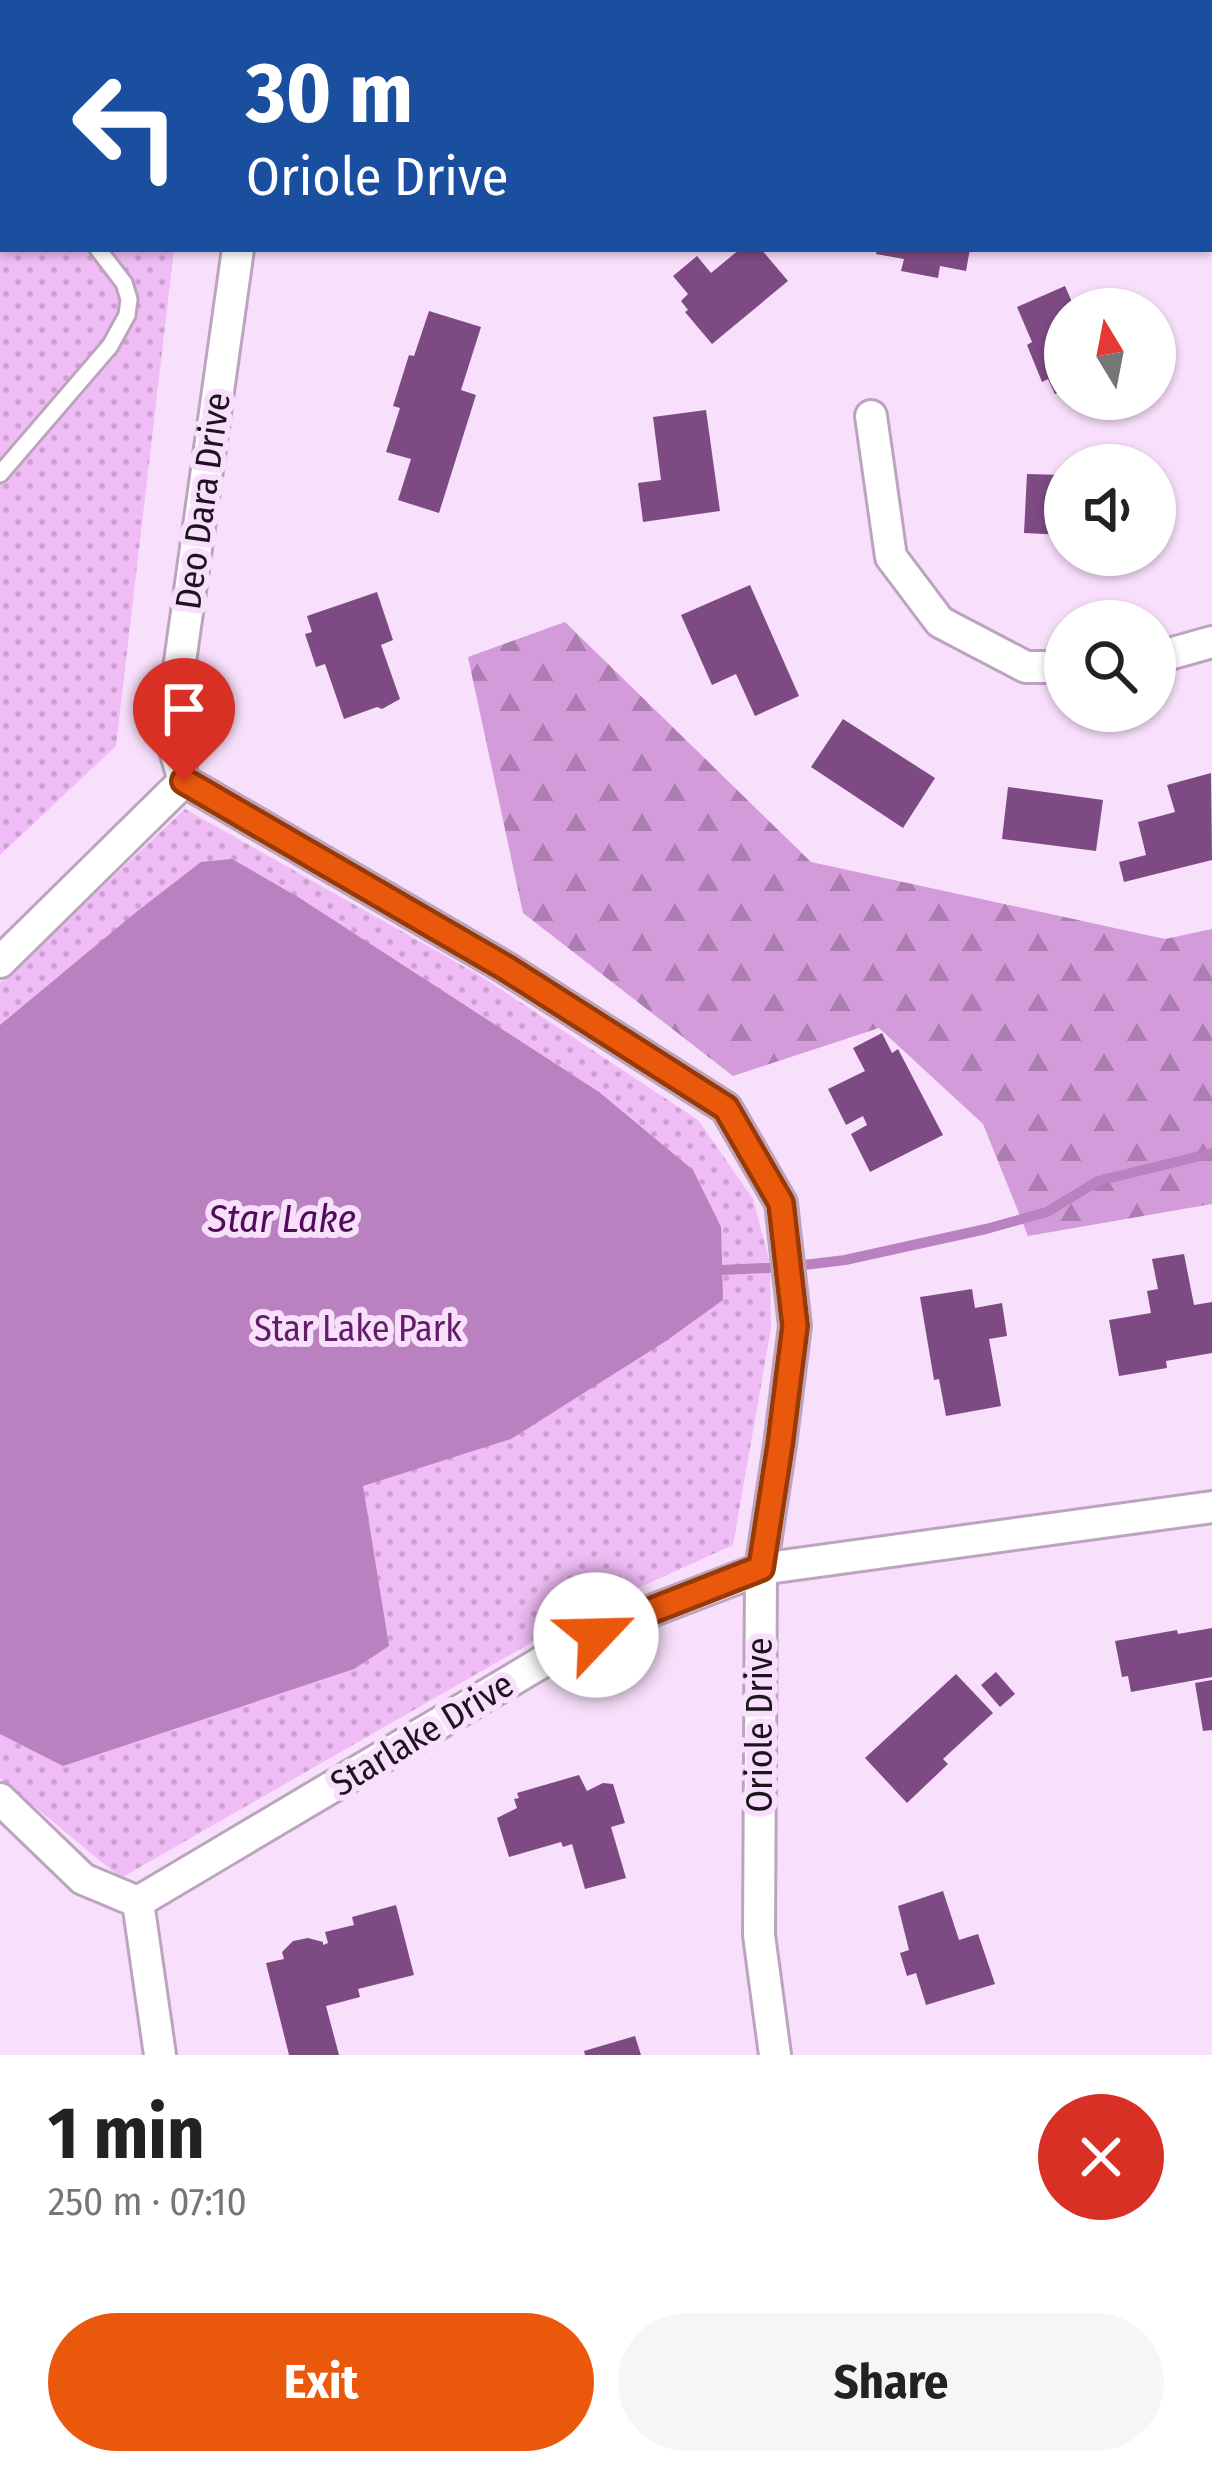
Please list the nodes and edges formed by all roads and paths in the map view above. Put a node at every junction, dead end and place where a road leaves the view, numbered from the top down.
1 (100, 252) edge
2 (238, 252) edge
3 (871, 416) dead end
4 (0, 473) edge
5 (1212, 642) edge
6 (1176, 652) edge
7 (1044, 667) edge
8 (184, 781) junction
9 (0, 962) edge
10 (1212, 1507) edge
11 (761, 1568) junction
12 (0, 1799) edge
13 (138, 1902) junction
14 (160, 2055) edge
15 (775, 2055) edge

1 - 4 lane
2 - 8 street, Deo Dara Drive
3 - 7 street
5 - 6 street
8 - 9 street
8 - 11 street, Oriole Drive
10 - 11 street, Starlake Drive
11 - 13 street, Starlake Drive
11 - 15 street, Oriole Drive
12 - 13 street
13 - 14 street

